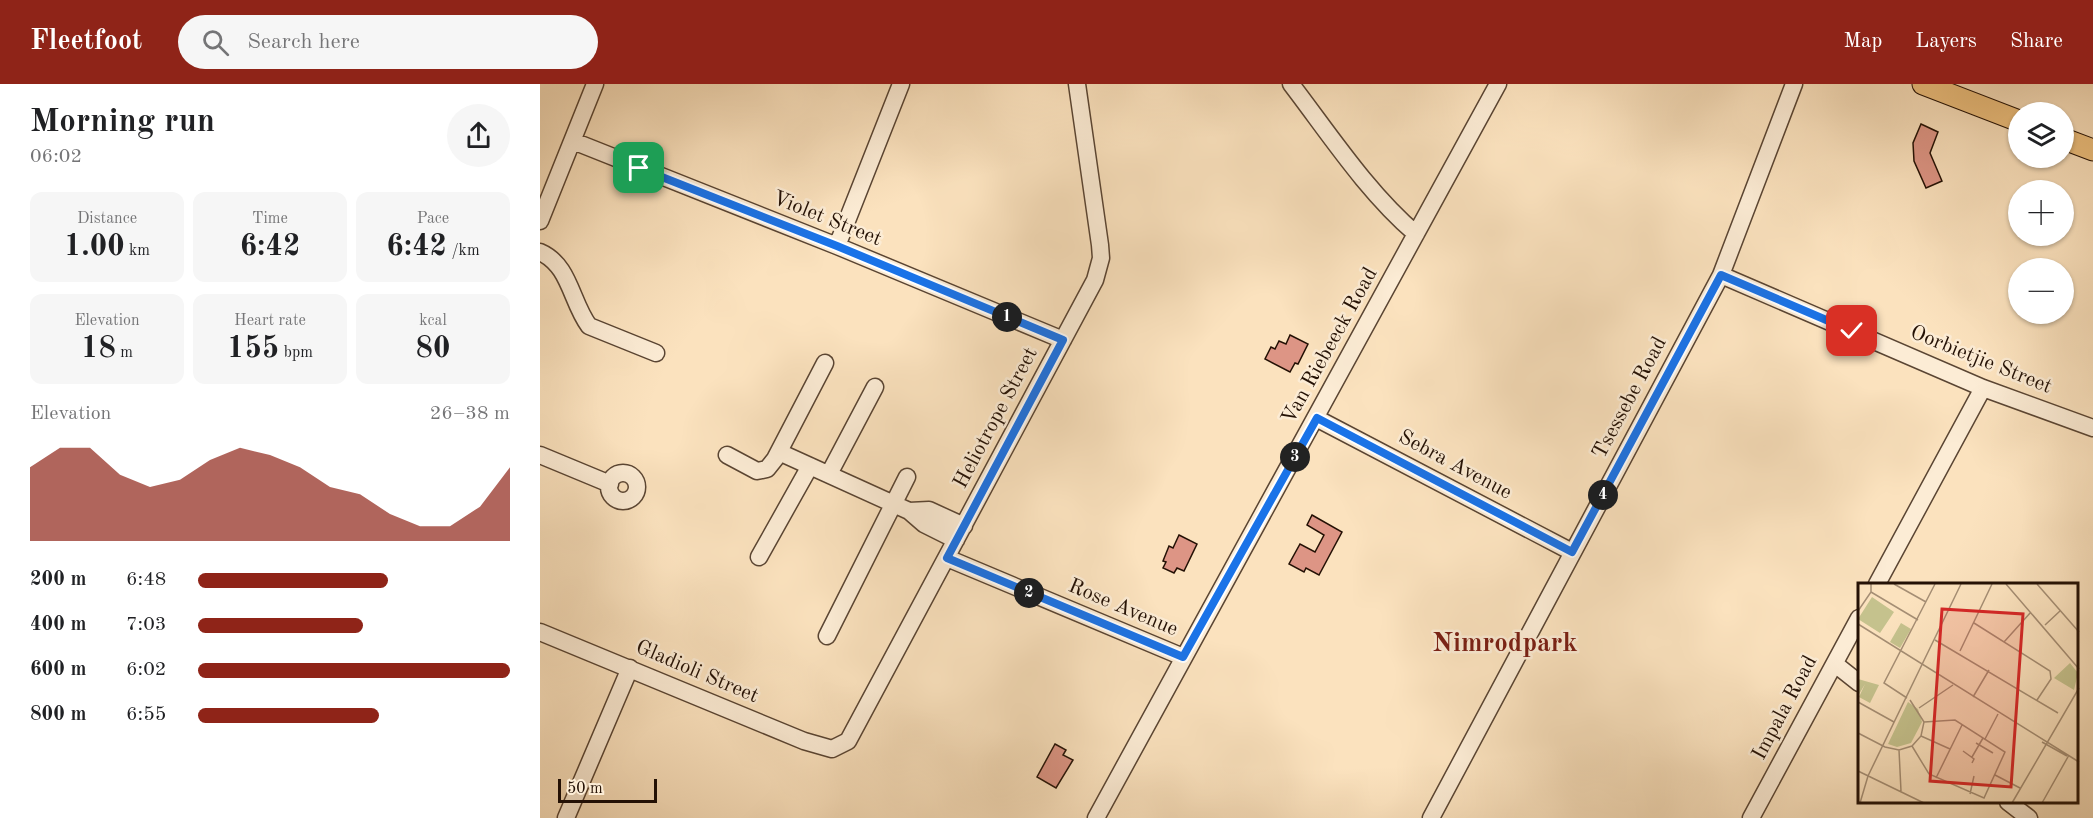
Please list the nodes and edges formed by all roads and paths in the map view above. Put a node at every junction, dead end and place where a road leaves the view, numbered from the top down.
1 (595, 84) edge
2 (901, 84) edge
3 (1077, 84) edge
4 (1291, 84) edge
5 (1498, 84) edge
6 (1794, 84) edge
7 (1923, 84) edge
8 (2008, 117) edge
9 (573, 141) junction
10 (2074, 143) edge
11 (2093, 150) edge
12 (540, 221) edge
13 (1416, 234) junction
14 (837, 246) junction
15 (540, 252) edge
16 (1721, 275) junction
17 (1063, 340) junction
18 (656, 353) dead end
19 (825, 363) dead end
20 (875, 387) dead end
21 (1983, 388) junction
22 (1317, 418) junction
23 (2093, 428) edge
24 (778, 452) junction
25 (540, 455) edge
26 (727, 455) dead end
27 (810, 466) junction
28 (829, 474) junction
29 (907, 477) dead end
30 (610, 484) dead end
31 (893, 503) junction
32 (960, 533) junction
33 (1572, 552) junction
34 (759, 557) dead end
35 (947, 558) junction
36 (1878, 583) edge
37 (1858, 620) edge
38 (540, 632) edge
39 (827, 636) dead end
40 (1183, 657) junction
41 (1834, 664) junction
42 (630, 669) junction
43 (1858, 682) edge
44 (837, 748) joint
45 (2010, 803) edge
46 (566, 818) edge
47 (1096, 818) edge
48 (1431, 818) edge
49 (1752, 818) edge
50 (2029, 818) edge

1 - 9 street
2 - 14 street
3 - 17 street, Heliotrope Street
4 - 13 street
5 - 13 street, Van Riebeeck Road
6 - 16 street, Tsessebe Road
7 - 8 main road
9 - 12 street
9 - 14 street, Violet Street
10 - 11 main road
13 - 22 street, Van Riebeeck Road
14 - 17 street, Violet Street
15 - 18 street
16 - 21 street, Oorbietjie Street
16 - 33 street, Tsessebe Road
17 - 32 street, Heliotrope Street
19 - 24 street
20 - 28 street
21 - 23 street, Oorbietjie Street
21 - 36 street
22 - 33 street, Sebra Avenue
22 - 40 street, Van Riebeeck Road
24 - 26 street
24 - 27 street
25 - 30 street
27 - 28 street
27 - 34 street
28 - 31 street
29 - 31 street
31 - 32 street
31 - 39 street
32 - 35 street, Heliotrope Street
33 - 48 street, Tsessebe Road
35 - 40 street, Rose Avenue
35 - 44 street, Heliotrope Street
37 - 41 street, Impala Road
38 - 42 street, Gladioli Street
40 - 47 street, Van Riebeeck Road
41 - 43 street
41 - 49 street, Impala Road
42 - 44 street, Gladioli Street
42 - 46 street
45 - 50 street

